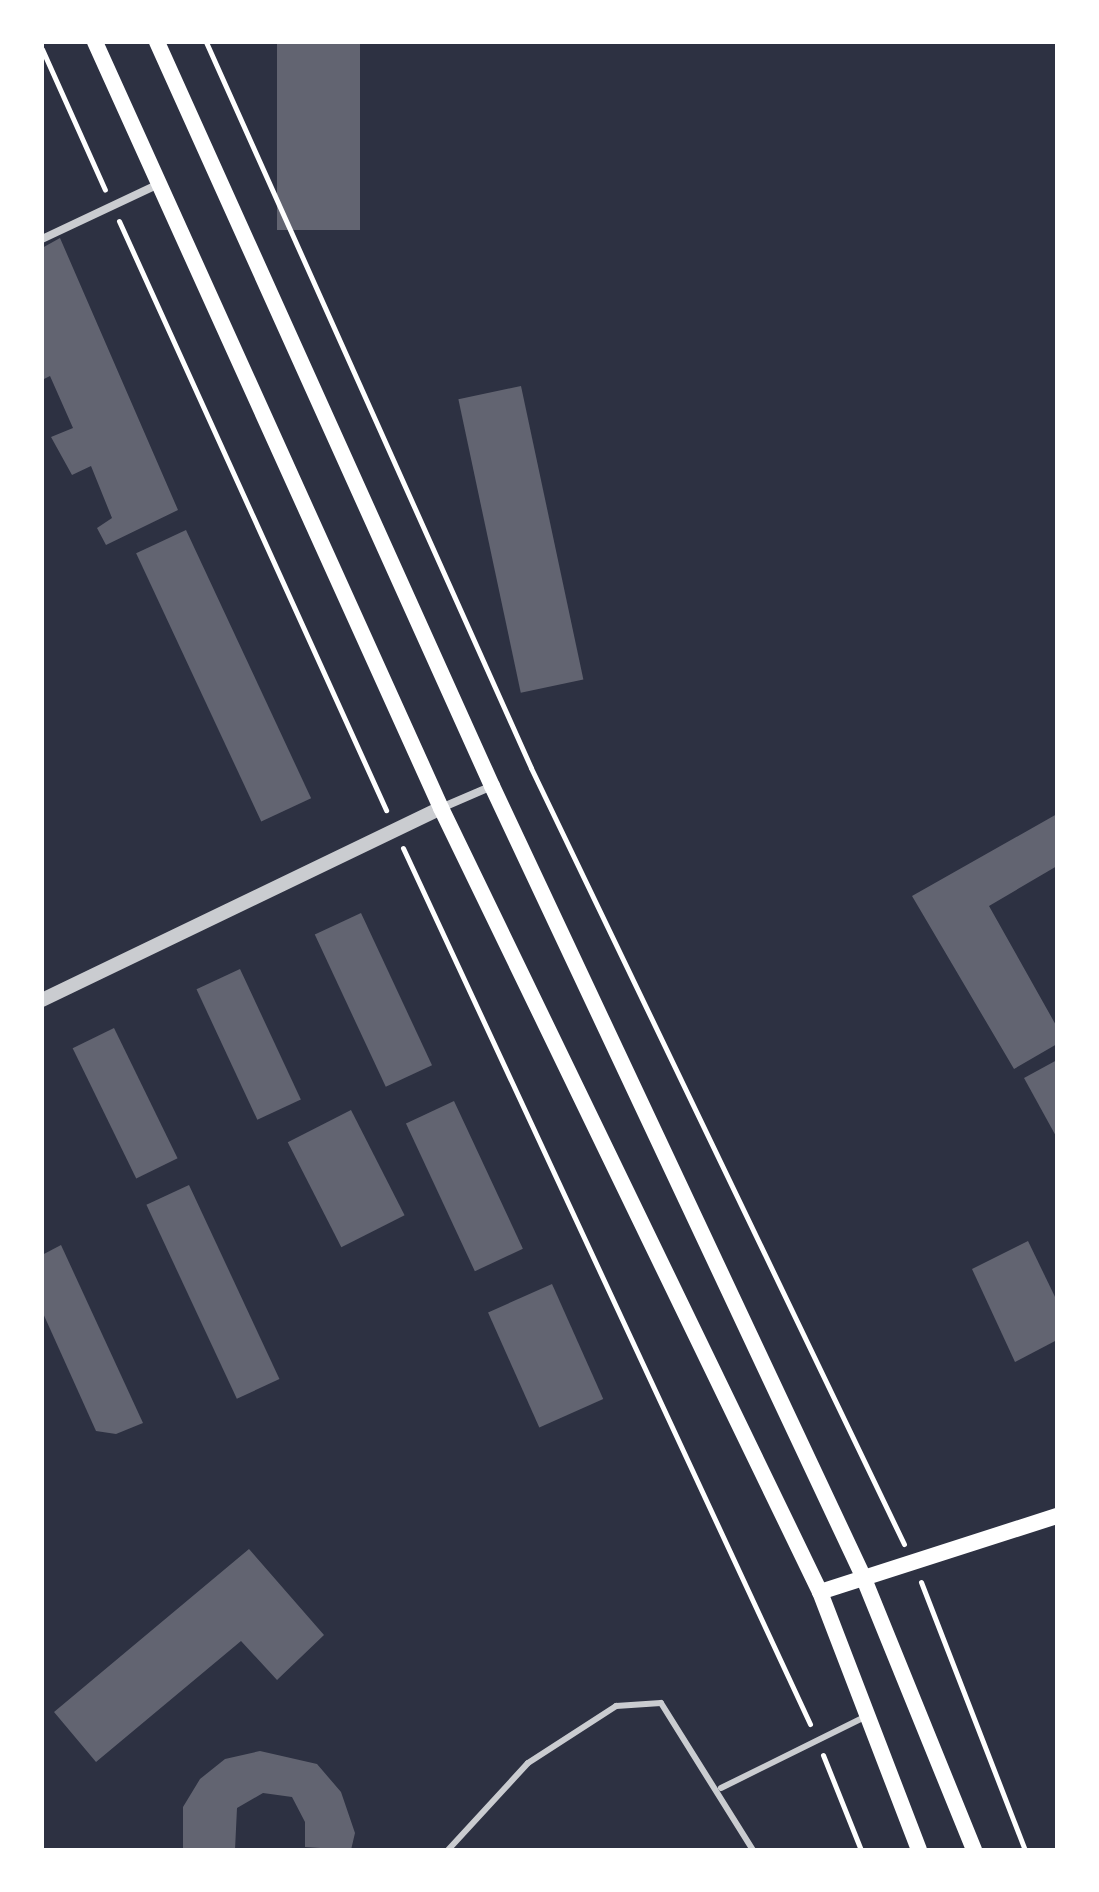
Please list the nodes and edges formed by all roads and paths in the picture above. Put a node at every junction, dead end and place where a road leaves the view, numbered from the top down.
1 (95, 42) edge
2 (157, 42) edge
3 (206, 42) edge
4 (42, 49) edge
5 (157, 185) junction
6 (113, 206) junction
7 (42, 239) edge
8 (492, 786) junction
9 (441, 808) junction
10 (395, 831) junction
11 (42, 1000) edge
12 (1057, 1516) edge
13 (912, 1559) junction
14 (862, 1574) junction
15 (820, 1592) junction
16 (867, 1716) junction
17 (817, 1741) junction
18 (721, 1788) junction
19 (448, 1850) edge
20 (753, 1850) edge
21 (861, 1850) edge
22 (919, 1850) edge
23 (974, 1850) edge
24 (1025, 1850) edge

1 - 5 main road
2 - 8 main road
3 - 13 path
4 - 6 path
5 - 6 street
5 - 9 main road
6 - 7 street
6 - 10 path
8 - 9 street
8 - 14 main road
9 - 10 street
9 - 15 main road
10 - 11 street
10 - 17 path
12 - 13 main road
13 - 14 main road
13 - 24 path
14 - 15 main road
14 - 23 main road
15 - 16 main road
16 - 17 lane
16 - 22 main road
17 - 18 lane
17 - 21 path
18 - 19 lane
18 - 20 lane

